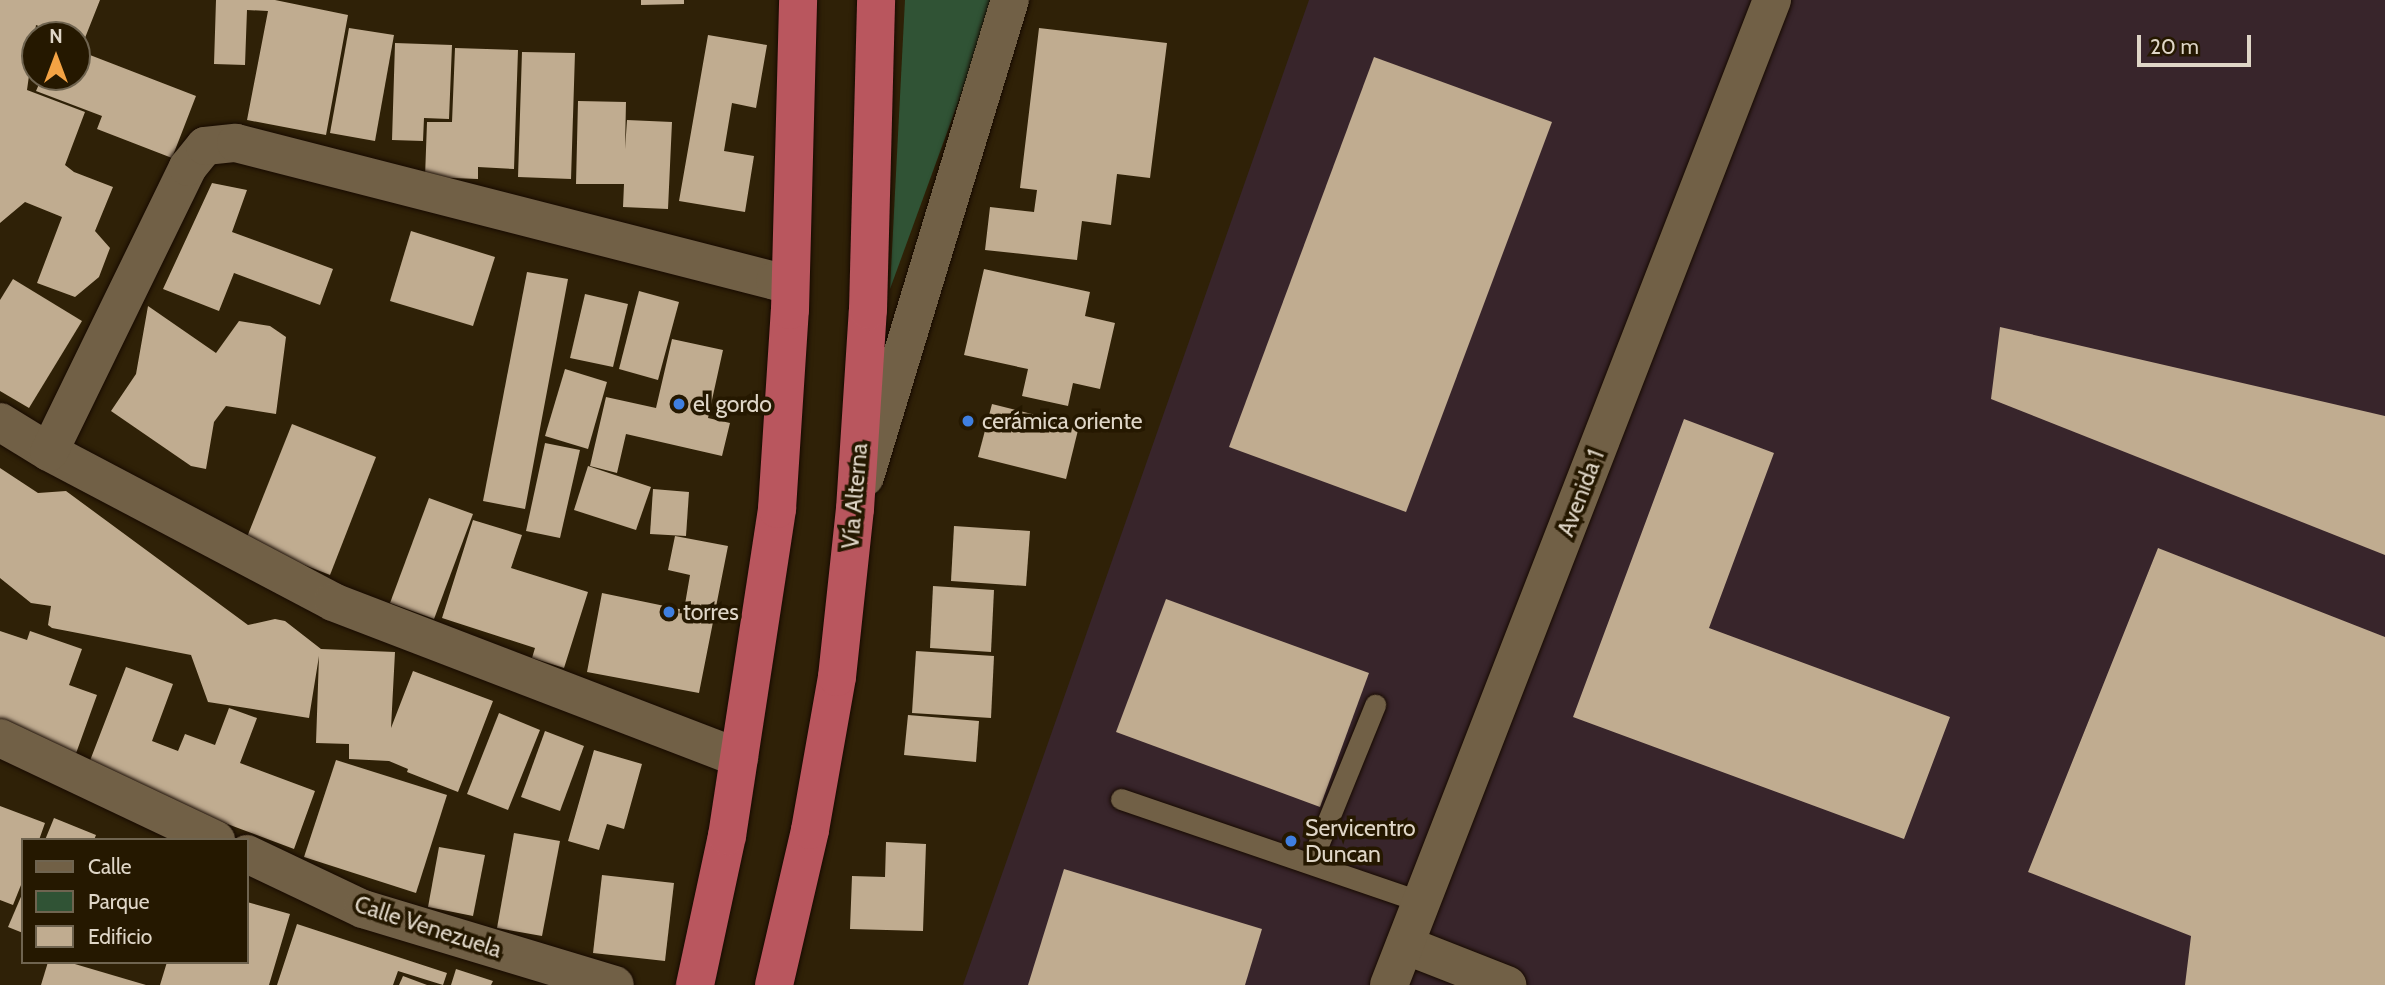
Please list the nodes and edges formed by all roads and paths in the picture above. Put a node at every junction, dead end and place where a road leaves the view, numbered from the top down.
1 (798, 0) edge
2 (876, 0) edge
3 (1010, 0) edge
4 (1772, 0) edge
5 (790, 281) junction
6 (0, 422) edge
7 (49, 452) junction
8 (855, 509) junction
9 (1375, 705) dead end
10 (0, 738) edge
11 (739, 758) junction
12 (1121, 799) dead end
13 (211, 838) edge
14 (248, 855) edge
15 (1311, 862) junction
16 (1421, 902) junction
17 (1405, 945) junction
18 (615, 985) edge
19 (695, 985) edge
20 (774, 985) edge
21 (1389, 985) edge
22 (1507, 985) edge

1 - 5 highway
2 - 8 highway, Vía Alterna
3 - 8 street
4 - 16 street, Avenida 1
5 - 7 street
5 - 11 highway
6 - 7 street
7 - 11 street
8 - 20 highway, Vía Alterna
9 - 15 lane
10 - 13 street
11 - 19 highway
12 - 15 lane
14 - 18 street, Calle Venezuela
15 - 16 lane
16 - 17 street, Avenida 1
17 - 21 street, Avenida 1
17 - 22 street

